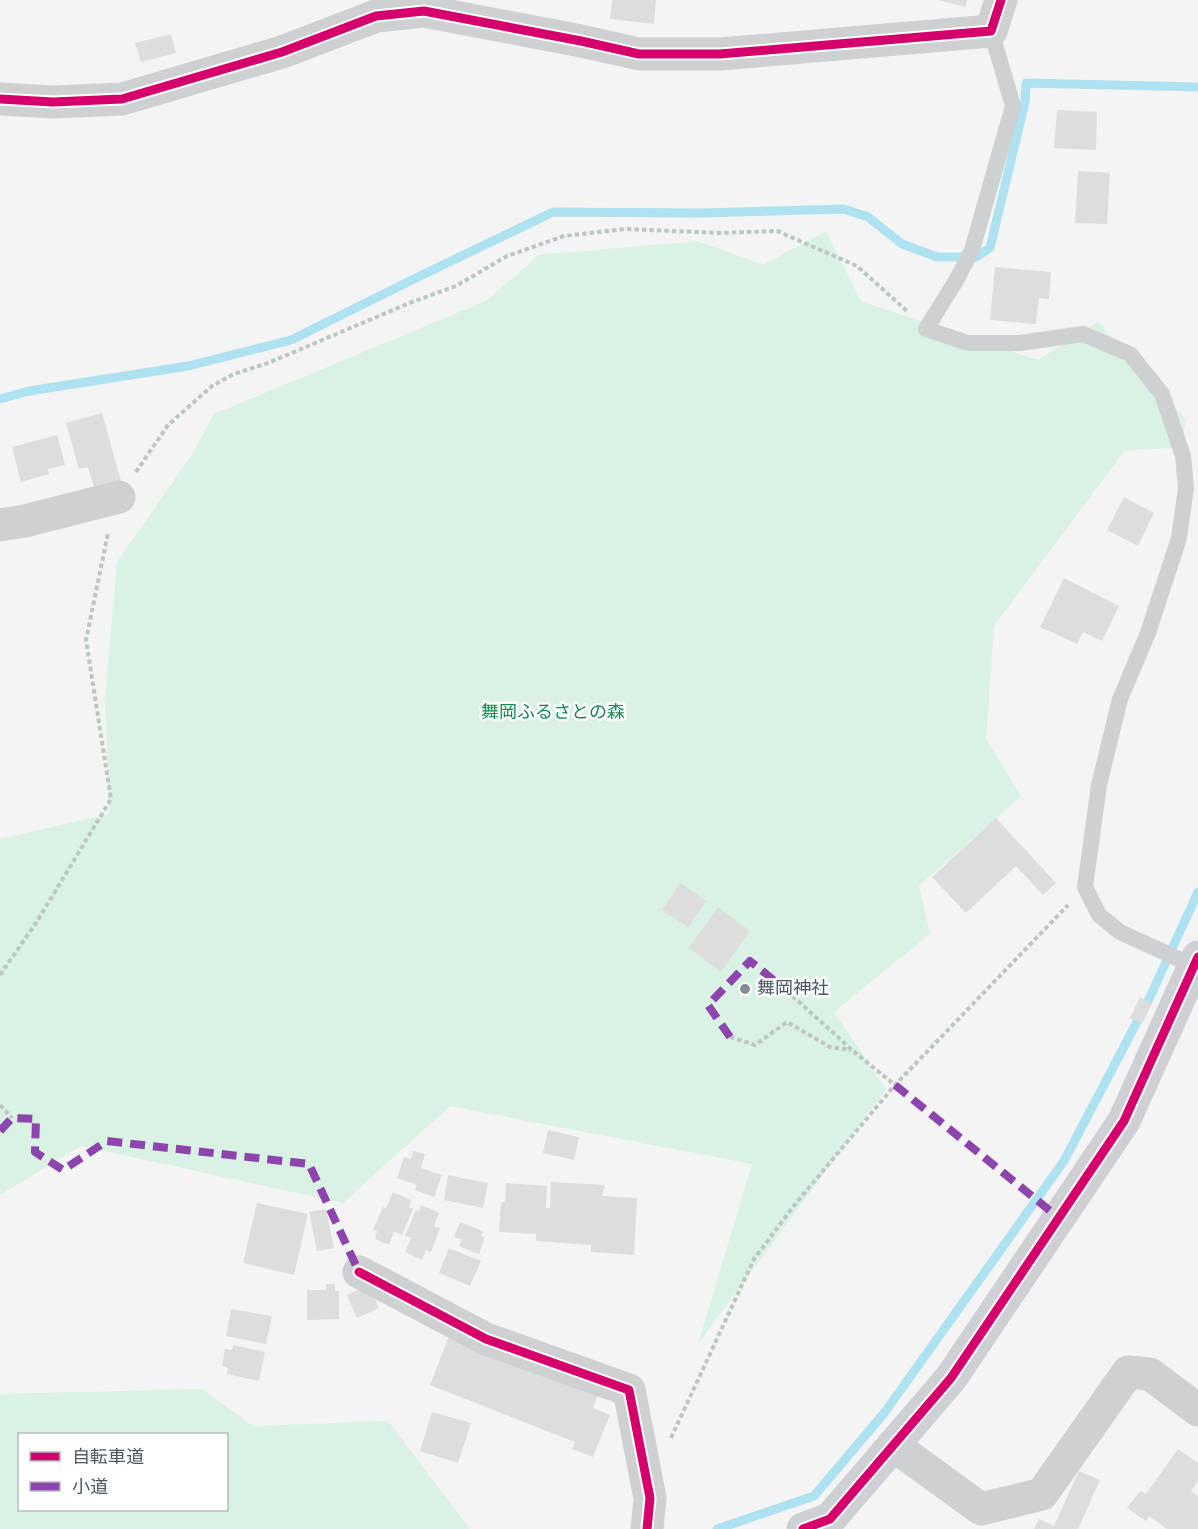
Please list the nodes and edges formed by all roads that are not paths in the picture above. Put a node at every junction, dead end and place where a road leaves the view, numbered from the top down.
1 (1001, 0) edge
2 (991, 31) junction
3 (0, 99) edge
4 (119, 497) road end
5 (0, 525) edge
6 (1195, 963) edge
7 (359, 1272) dead end
8 (1198, 1410) edge
9 (893, 1445) junction
10 (822, 1526) edge
11 (647, 1529) edge

1 - 2 street
2 - 3 street
2 - 6 lane
4 - 5 street
6 - 9 street
7 - 11 street
8 - 9 street
9 - 10 street

